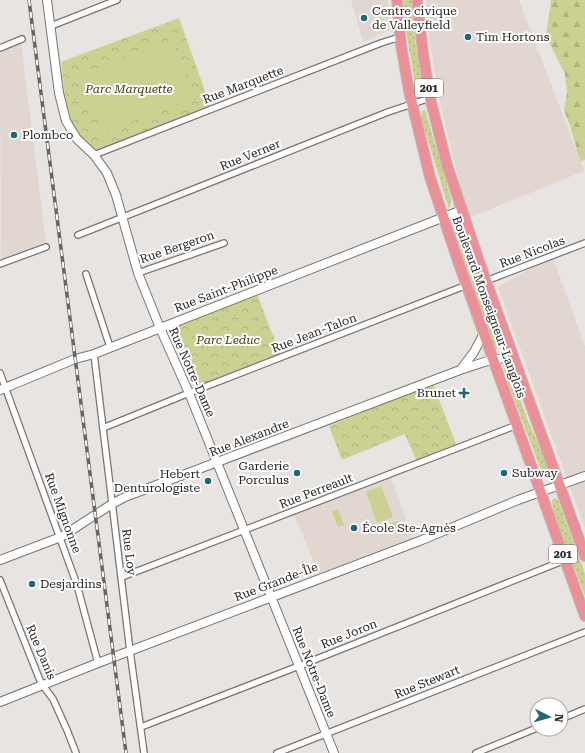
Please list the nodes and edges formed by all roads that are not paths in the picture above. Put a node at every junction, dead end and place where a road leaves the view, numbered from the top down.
1 (47, 0) edge
2 (117, 0) edge
3 (397, 0) edge
4 (417, 0) edge
5 (51, 26) junction
6 (400, 37) junction
7 (22, 39) dead end
8 (0, 48) edge
9 (430, 98) junction
10 (412, 103) junction
11 (94, 155) junction
12 (462, 210) junction
13 (443, 217) junction
14 (122, 218) junction
15 (78, 235) dead end
16 (224, 243) dead end
17 (585, 243) edge
18 (46, 247) dead end
19 (0, 264) edge
20 (138, 273) junction
21 (86, 274) dead end
22 (486, 281) junction
23 (466, 284) junction
24 (160, 328) junction
25 (484, 333) junction
26 (110, 347) junction
27 (94, 354) junction
28 (493, 358) junction
29 (514, 358) junction
30 (460, 370) junction
31 (0, 373) edge
32 (3, 389) edge
33 (189, 393) junction
34 (517, 425) junction
35 (103, 428) junction
36 (217, 463) junction
37 (585, 476) edge
38 (560, 486) junction
39 (541, 492) junction
40 (112, 504) junction
41 (244, 531) junction
42 (61, 538) junction
43 (585, 556) edge
44 (0, 560) edge
45 (565, 560) junction
46 (122, 577) junction
47 (0, 580) edge
48 (271, 597) junction
49 (585, 616) edge
50 (585, 632) edge
51 (130, 651) junction
52 (98, 663) junction
53 (299, 666) junction
54 (42, 685) junction
55 (0, 702) edge
56 (585, 709) edge
57 (569, 716) edge
58 (141, 726) junction
59 (529, 731) edge
60 (326, 734) junction
61 (76, 753) edge
62 (144, 753) edge
63 (276, 753) edge
64 (334, 753) edge
65 (476, 753) edge

1 - 5 street, Rue Notre-Dame
2 - 5 street
3 - 6 highway, Boulevard Monseigneur-Langlois / 201
4 - 9 highway, Boulevard Monseigneur-Langlois / 201
5 - 11 street, Rue Notre-Dame
6 - 10 highway, Boulevard Monseigneur-Langlois / 201
6 - 11 street, Rue Marquette
7 - 8 street
9 - 10 street, Rue Verner
9 - 12 highway, Boulevard Monseigneur-Langlois / 201
10 - 13 highway, Boulevard Monseigneur-Langlois / 201
10 - 14 street, Rue Verner
11 - 14 street, Rue Notre-Dame
12 - 13 street, Rue Saint-Philippe
12 - 22 highway, Boulevard Monseigneur-Langlois / 201
13 - 23 highway, Boulevard Monseigneur-Langlois / 201
13 - 24 street, Rue Saint-Philippe
14 - 15 street, Rue Verner
14 - 20 street, Rue Notre-Dame
16 - 20 street, Rue Bergeron
17 - 22 street, Rue Nicolas
18 - 19 street
20 - 24 street, Rue Notre-Dame
21 - 26 street
22 - 29 highway, Boulevard Monseigneur-Langlois / 201
23 - 25 highway, Boulevard Monseigneur-Langlois / 201
23 - 33 street, Rue Jean-Talon
24 - 26 street, Rue Saint-Philippe
24 - 33 street, Rue Notre-Dame
25 - 28 highway, Boulevard Monseigneur-Langlois / 201
25 - 30 street
26 - 27 street, Rue Saint-Philippe
27 - 32 street, Rue Saint-Philippe
27 - 35 street, Rue Loy
28 - 29 street, Rue Alexandre
28 - 30 street, Rue Alexandre
28 - 34 highway, Boulevard Monseigneur-Langlois / 201
29 - 38 highway, Boulevard Monseigneur-Langlois / 201
30 - 36 street, Rue Alexandre
31 - 32 street, Rue Mignonne
32 - 42 street, Rue Mignonne
33 - 35 street, Rue Jean-Talon
33 - 36 street, Rue Notre-Dame
34 - 39 highway, Boulevard Monseigneur-Langlois / 201
34 - 41 street, Rue Perreault
35 - 40 street, Rue Loy
36 - 40 street, Rue Alexandre
36 - 41 street, Rue Notre-Dame
37 - 38 street, Rue Grande-Île
38 - 39 street, Rue Grande-Île
38 - 43 highway, Boulevard Monseigneur-Langlois / 201
39 - 45 highway, Boulevard Monseigneur-Langlois / 201
39 - 48 street, Rue Grande-Île
40 - 42 street, Rue Alexandre
40 - 46 street, Rue Loy
41 - 46 street, Rue Perreault
41 - 48 street, Rue Notre-Dame
42 - 44 street, Rue Alexandre
42 - 52 street, Rue Mignonne
45 - 49 highway, Boulevard Monseigneur-Langlois / 201
45 - 53 street, Rue Joron
46 - 51 street, Rue Loy
47 - 54 street, Rue Danis
48 - 51 street, Rue Grande-Île
48 - 53 street, Rue Notre-Dame
50 - 60 street, Rue Stewart
51 - 52 street, Rue Grande-Île
51 - 58 street, Rue Loy
52 - 54 street, Rue Grande-Île
53 - 58 street, Rue Joron
53 - 60 street, Rue Notre-Dame
54 - 55 street, Rue Grande-Île
54 - 61 street, Rue Danis
56 - 57 street
58 - 62 street, Rue Loy
59 - 65 street
60 - 63 street, Rue Stewart
60 - 64 street, Rue Notre-Dame

